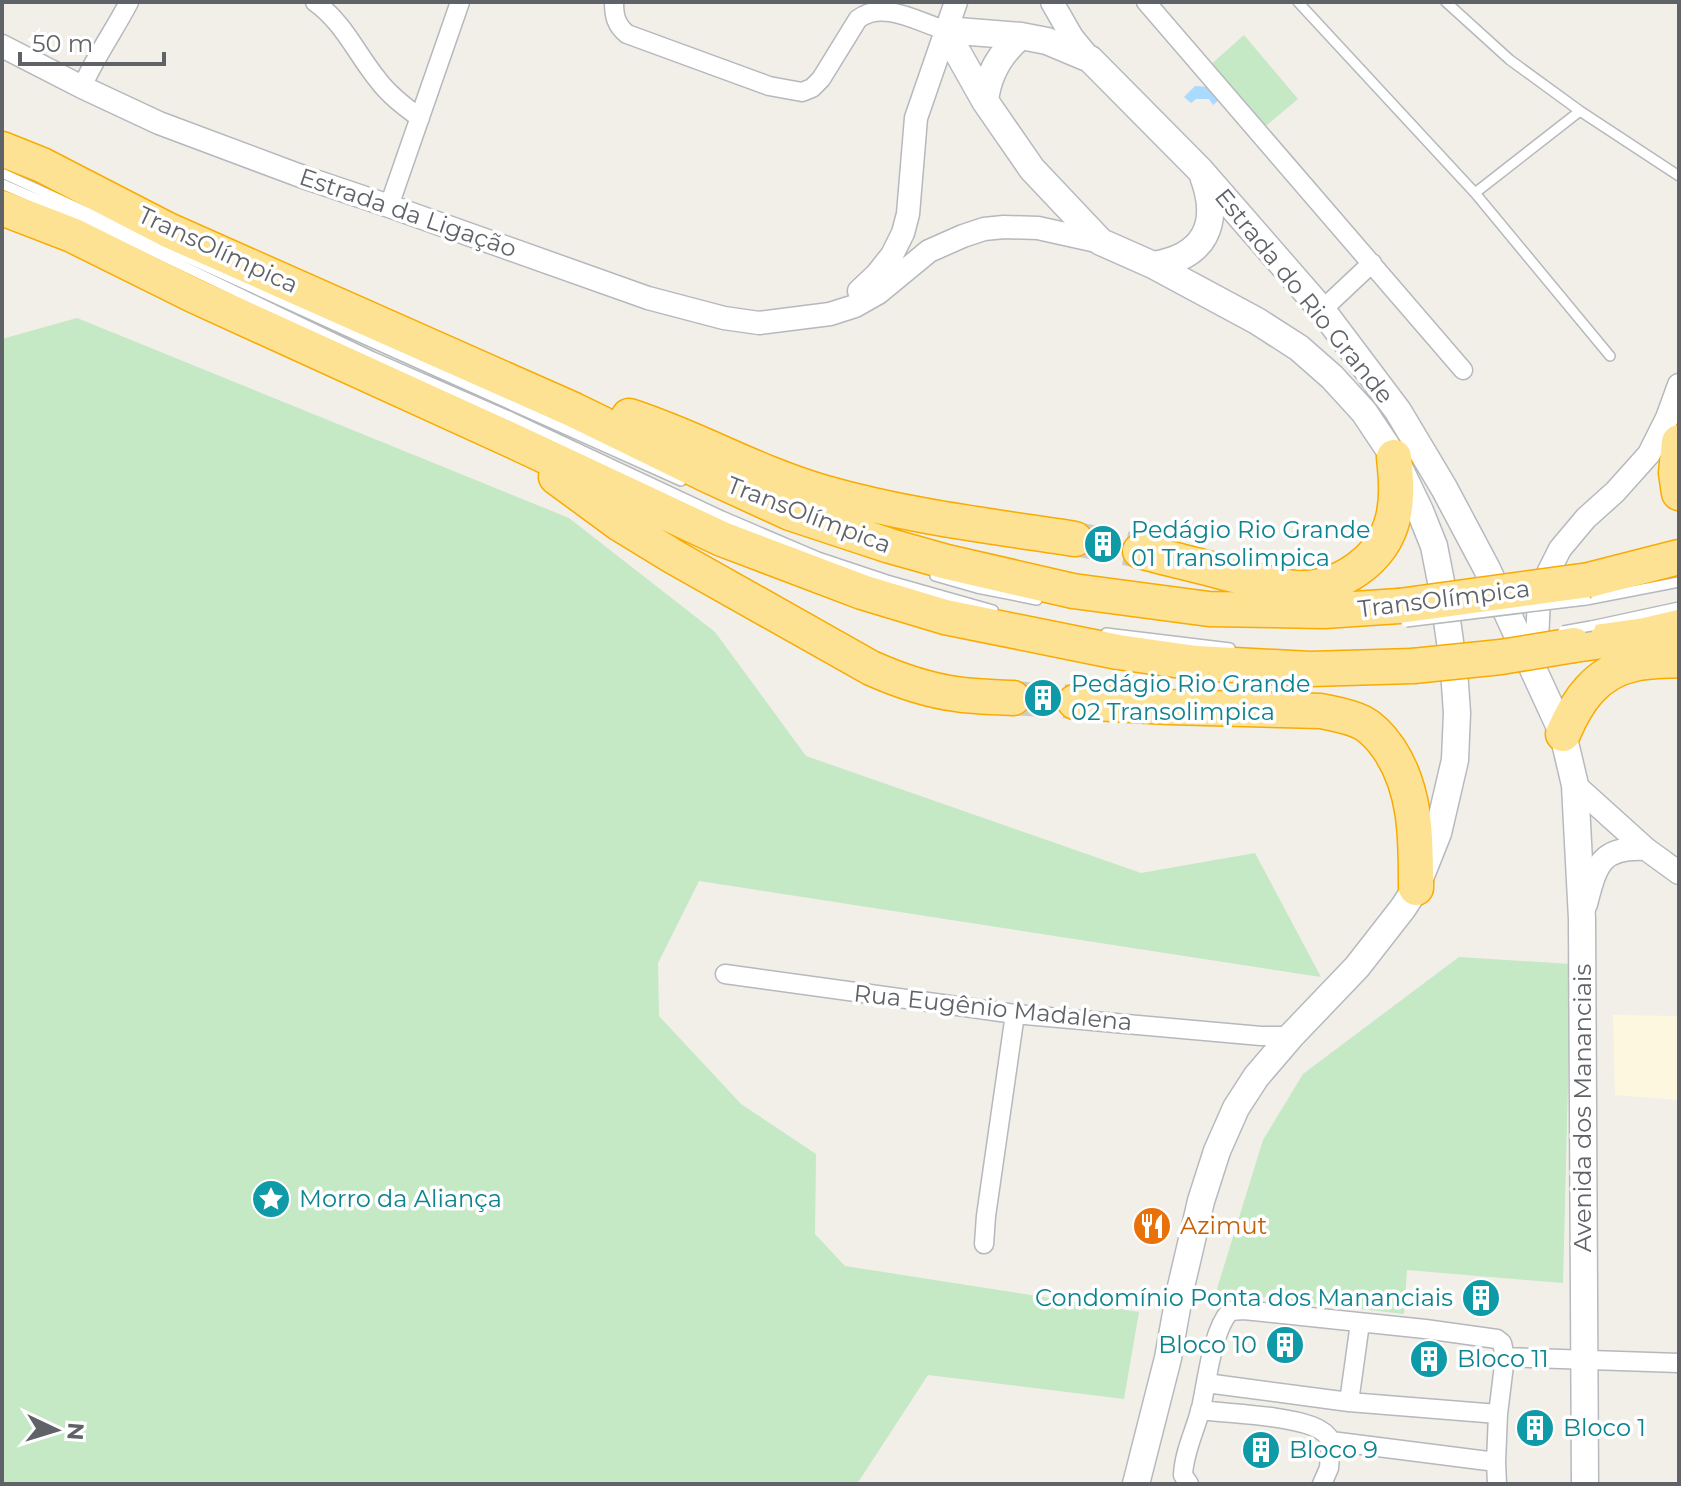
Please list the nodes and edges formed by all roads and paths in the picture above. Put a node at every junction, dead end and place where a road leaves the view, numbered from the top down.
1 (129, 2) edge
2 (315, 2) edge
3 (460, 2) edge
4 (614, 2) edge
5 (956, 2) edge
6 (1052, 2) edge
7 (1146, 2) edge
8 (1298, 2) edge
9 (1446, 2) edge
10 (945, 30) junction
11 (1021, 36) junction
12 (2, 46) edge
13 (1090, 59) junction
14 (82, 87) junction
15 (985, 101) junction
16 (1580, 111) junction
17 (420, 118) junction
18 (2, 149) edge
19 (1201, 171) junction
20 (2, 173) edge
21 (1677, 174) edge
22 (2, 184) edge
23 (1475, 193) junction
24 (389, 206) junction
25 (2, 208) edge
26 (1101, 242) junction
27 (1372, 263) junction
28 (1153, 265) junction
29 (1322, 310) junction
30 (830, 314) junction
31 (1610, 356) dead end
32 (1463, 370) dead end
33 (1679, 385) edge
34 (574, 410) junction
35 (513, 441) junction
36 (1679, 442) edge
37 (1394, 457) junction
38 (693, 486) dead end
39 (1679, 493) edge
40 (1075, 539) tunnel mouth
41 (1140, 551) tunnel mouth
42 (1679, 557) edge
43 (920, 572) dead end
44 (1679, 582) edge
45 (1588, 590) junction
46 (1047, 602) dead end
47 (1679, 607) edge
48 (1004, 613) dead end
49 (1679, 627) edge
50 (1095, 631) dead end
51 (1583, 635) junction
52 (1511, 640) dead end
53 (1467, 644) dead end
54 (1240, 649) dead end
55 (1425, 656) junction
56 (1679, 660) edge
57 (1535, 672) junction
58 (1013, 698) tunnel mouth
59 (1075, 702) tunnel mouth
60 (1563, 734) junction
61 (1575, 785) junction
62 (1646, 849) junction
63 (1679, 873) edge
64 (1416, 888) junction
65 (1582, 919) junction
66 (725, 974) dead end
67 (1015, 1014) junction
68 (1267, 1047) junction
69 (984, 1244) dead end
70 (1360, 1323) junction
71 (1505, 1357) junction
72 (1585, 1359) junction
73 (1679, 1363) edge
74 (1206, 1383) junction
75 (1349, 1402) junction
76 (1200, 1410) junction
77 (1498, 1414) junction
78 (1331, 1441) junction
79 (1496, 1462) junction
80 (1136, 1484) edge
81 (1189, 1484) edge
82 (1322, 1484) edge
83 (1497, 1484) edge
84 (1585, 1484) edge

1 - 14 street
2 - 17 street
3 - 17 street
4 - 10 street
5 - 10 street
6 - 13 street, Estrada do Rio Grande
7 - 27 street
8 - 23 lane
9 - 16 lane
10 - 11 main road, Estrada do Rio Grande
10 - 15 main road, Estrada do Rio Grande
10 - 30 street
11 - 13 main road, Estrada do Rio Grande
11 - 15 main road
12 - 14 street, Estrada da Ligação
13 - 19 main road, Estrada do Rio Grande
14 - 24 street, Estrada da Ligação
15 - 26 main road, Estrada do Rio Grande
16 - 21 lane
16 - 23 lane
17 - 24 street
18 - 34 highway, TransOlímpica
19 - 28 main road
19 - 29 main road, Estrada do Rio Grande
20 - 38 lane, TransOlímpica
22 - 48 lane, TransOlímpica
23 - 31 lane
24 - 30 street, Estrada da Ligação
25 - 35 highway, TransOlímpica
26 - 28 main road, Estrada do Rio Grande
26 - 30 street, Estrada da Ligação
27 - 29 street
27 - 32 street
28 - 37 main road, Estrada do Rio Grande
29 - 57 main road, Estrada do Rio Grande
33 - 57 street
34 - 40 highway
34 - 45 highway, TransOlímpica, bridge
35 - 55 highway, TransOlímpica
35 - 58 highway
36 - 39 highway
37 - 41 highway
37 - 64 main road, Estrada do Rio Grande
42 - 45 highway, TransOlímpica
43 - 46 lane
44 - 45 lane, TransOlímpica
47 - 51 lane, TransOlímpica
49 - 51 highway, TransOlímpica
50 - 54 lane
51 - 52 lane, TransOlímpica, bridge
51 - 55 highway, TransOlímpica, bridge
53 - 55 lane, TransOlímpica
56 - 60 highway
57 - 60 main road, Estrada do Rio Grande
59 - 64 highway
60 - 61 main road, Avenida dos Mananciais
61 - 62 street
61 - 65 main road, Avenida dos Mananciais
62 - 63 street
62 - 65 street
64 - 68 main road, Estrada do Rio Grande
65 - 72 main road, Avenida dos Mananciais
66 - 67 street, Rua Eugênio Madalena
67 - 68 street, Rua Eugênio Madalena
67 - 69 street
68 - 80 main road, Estrada do Rio Grande
70 - 71 street
70 - 74 street
70 - 75 street
71 - 72 street
71 - 77 street
72 - 73 street
72 - 84 main road, Avenida dos Mananciais
74 - 75 street
74 - 76 street
75 - 77 street
76 - 78 street
76 - 81 street
77 - 79 street
78 - 79 street
78 - 82 street
79 - 83 street

